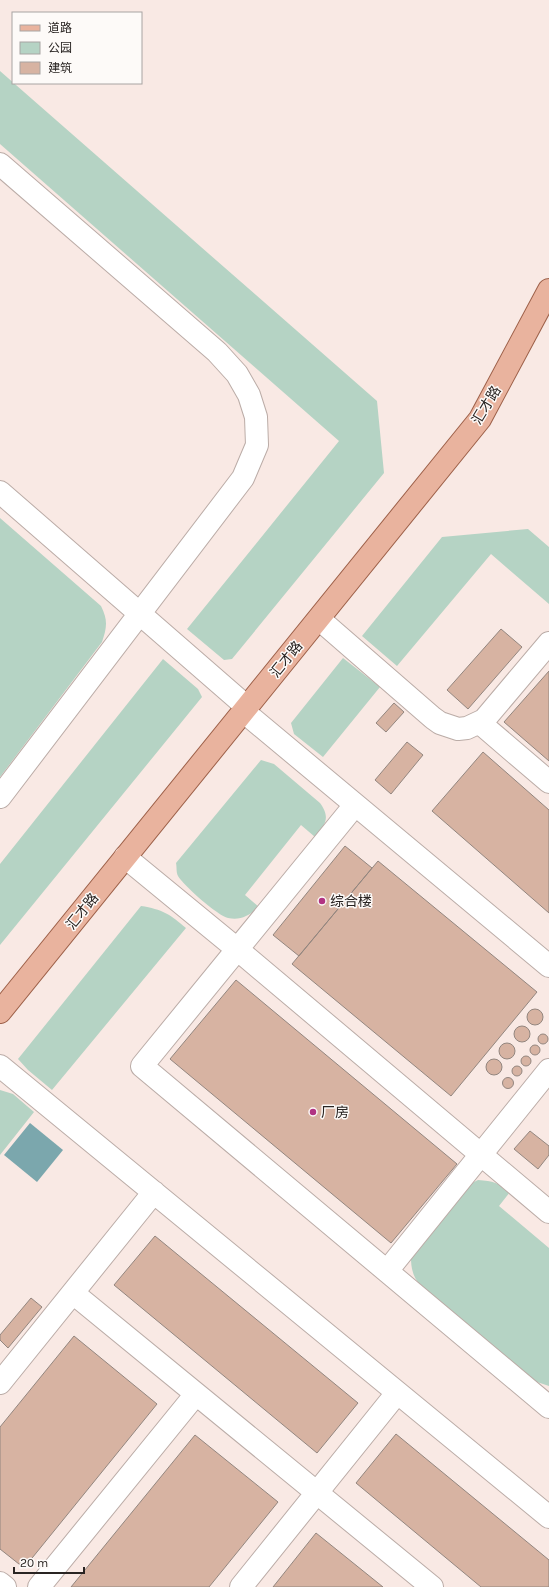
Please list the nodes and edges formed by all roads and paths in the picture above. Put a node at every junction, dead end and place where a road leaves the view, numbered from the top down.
1 (0, 164) edge
2 (549, 290) edge
3 (0, 492) edge
4 (140, 614) junction
5 (319, 618) junction
6 (549, 643) edge
7 (245, 709) junction
8 (480, 722) junction
9 (549, 782) edge
10 (0, 797) edge
11 (355, 804) junction
12 (125, 857) junction
13 (237, 949) junction
14 (549, 966) edge
15 (0, 1012) edge
16 (0, 1066) edge
17 (549, 1070) edge
18 (480, 1154) junction
19 (154, 1192) junction
20 (549, 1212) edge
21 (387, 1271) junction
22 (73, 1293) junction
23 (0, 1384) edge
24 (397, 1393) junction
25 (196, 1394) junction
26 (549, 1408) edge
27 (317, 1493) junction
28 (549, 1517) edge
29 (0, 1583) edge
30 (5, 1587) edge
31 (39, 1587) edge
32 (241, 1587) edge
33 (432, 1587) edge

1 - 4 lane
2 - 5 main road, 汇才路
3 - 4 lane
4 - 7 lane
4 - 10 lane
5 - 7 main road, 汇才路
5 - 8 lane
6 - 8 lane
7 - 11 lane
7 - 12 main road, 汇才路
8 - 9 lane
11 - 13 lane
11 - 14 lane
12 - 13 lane
12 - 15 main road, 汇才路
13 - 18 lane
13 - 21 lane
16 - 19 lane
17 - 18 lane
18 - 20 lane
18 - 21 lane
19 - 22 lane
19 - 24 lane
21 - 26 lane
22 - 23 lane
22 - 25 lane
24 - 27 lane
24 - 28 lane
25 - 27 lane
25 - 31 lane
27 - 32 lane
27 - 33 lane
29 - 30 lane

